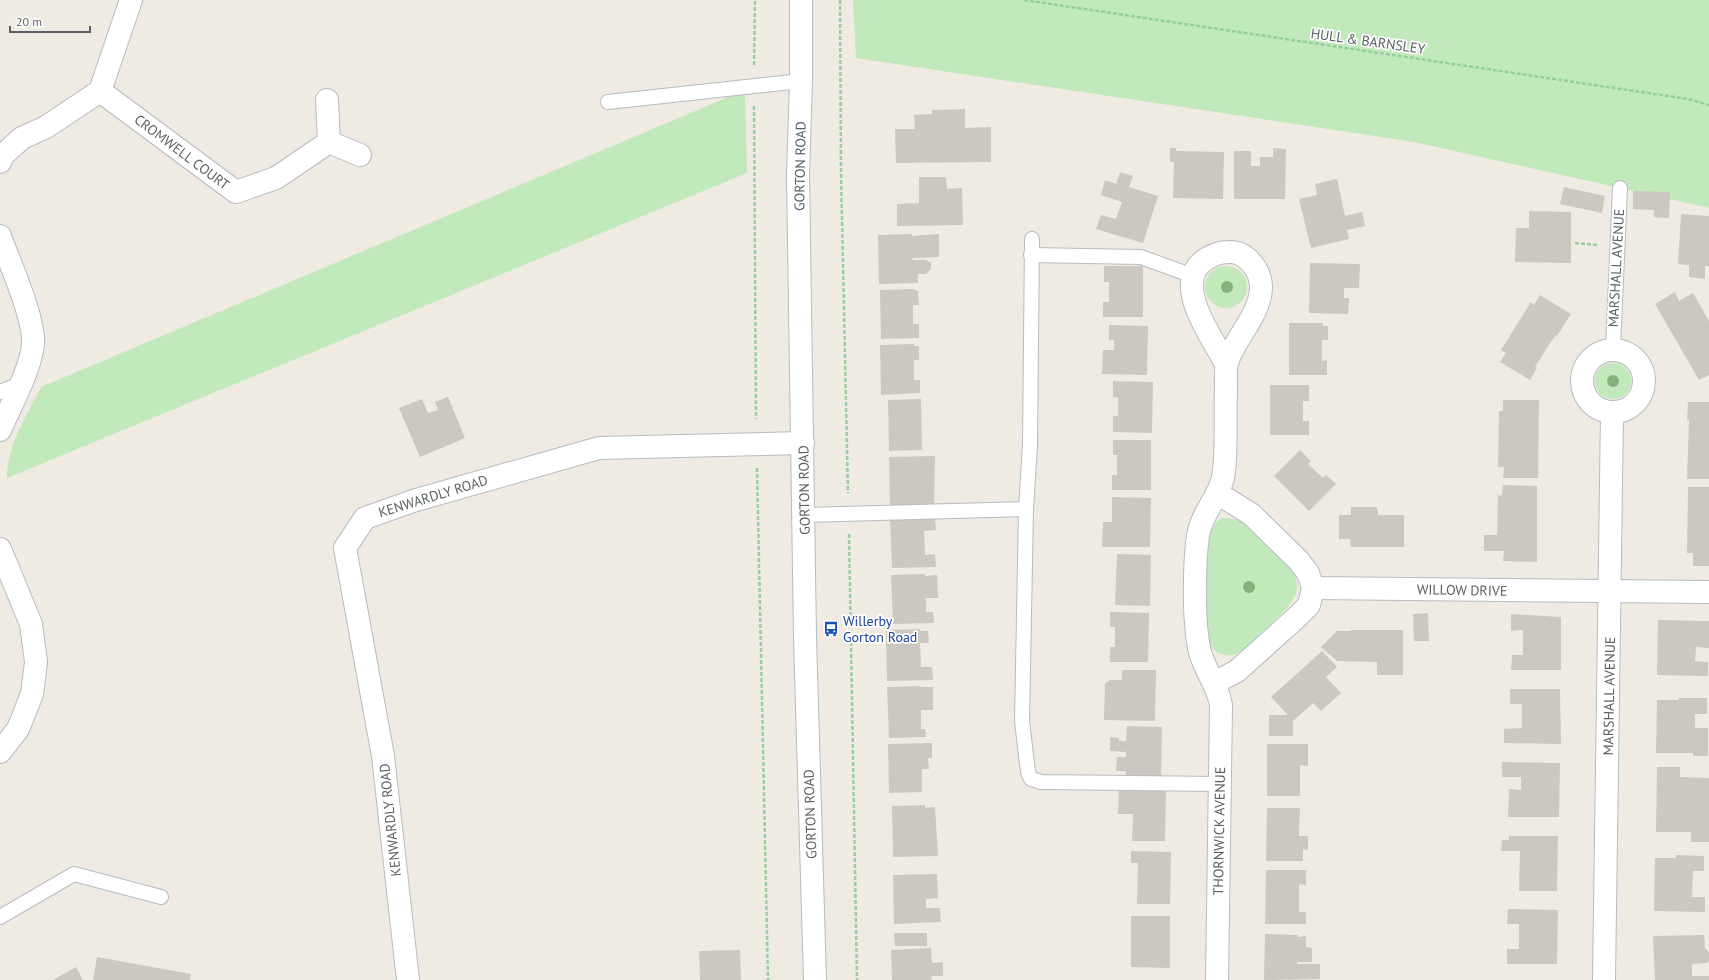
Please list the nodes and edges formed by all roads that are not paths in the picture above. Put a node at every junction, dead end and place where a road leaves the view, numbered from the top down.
1 (132, 0) edge
2 (801, 0) edge
3 (801, 81) junction
4 (100, 91) junction
5 (327, 100) dead end
6 (608, 102) dead end
7 (329, 142) junction
8 (360, 155) dead end
9 (0, 162) edge
10 (1620, 188) dead end
11 (0, 236) edge
12 (1032, 239) dead end
13 (1031, 255) junction
14 (1193, 276) junction
15 (1613, 349) junction
16 (1226, 364) junction
17 (20, 384) junction
18 (0, 392) edge
19 (1612, 412) junction
20 (0, 430) edge
21 (803, 443) junction
22 (1218, 494) junction
23 (1026, 509) junction
24 (804, 515) junction
25 (0, 548) edge
26 (1314, 588) junction
27 (1610, 592) junction
28 (1709, 592) edge
29 (1214, 683) junction
30 (0, 752) edge
31 (1220, 784) junction
32 (161, 897) dead end
33 (0, 917) edge
34 (408, 980) edge
35 (815, 980) edge
36 (1216, 980) edge
37 (1604, 980) edge

1 - 4 street
2 - 3 street, GORTON ROAD
3 - 6 lane
3 - 21 street, GORTON ROAD
4 - 7 street, CROMWELL COURT
4 - 9 street
5 - 7 street
7 - 8 street
10 - 15 lane, MARSHALL AVENUE
11 - 17 street
12 - 13 lane
13 - 14 lane
13 - 23 lane
14 - 16 street, THORNWICK AVENUE
14 - 16 street, THORNWICK AVENUE
15 - 19 street
15 - 19 street
16 - 22 street, THORNWICK AVENUE
17 - 18 lane
17 - 20 street
19 - 27 street, MARSHALL AVENUE
21 - 24 street, GORTON ROAD
21 - 34 street, KENWARDLY ROAD
22 - 26 street
22 - 29 street, THORNWICK AVENUE
23 - 24 lane
23 - 31 lane
24 - 35 street, GORTON ROAD
25 - 30 street
26 - 27 street, WILLOW DRIVE
26 - 29 street
27 - 28 street, WILLOW DRIVE
27 - 37 street, MARSHALL AVENUE
29 - 31 street, THORNWICK AVENUE
31 - 36 street, THORNWICK AVENUE
32 - 33 lane

